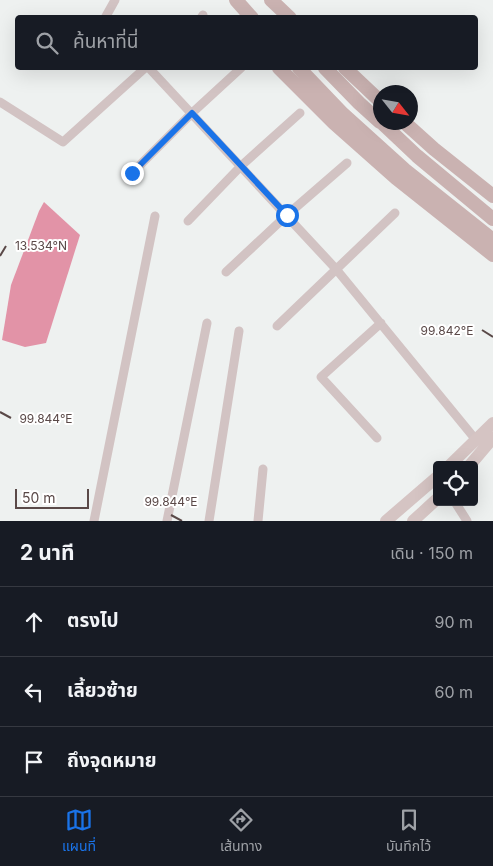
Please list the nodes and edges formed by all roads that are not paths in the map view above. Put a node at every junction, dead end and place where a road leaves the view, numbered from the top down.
1 (115, 0) edge
2 (229, 0) edge
3 (236, 0) edge
4 (262, 0) edge
5 (271, 0) edge
6 (107, 15) edge
7 (240, 15) edge
8 (249, 15) edge
9 (275, 15) edge
10 (287, 15) edge
11 (143, 70) edge
12 (151, 70) edge
13 (239, 70) edge
14 (281, 70) edge
15 (301, 70) edge
16 (327, 70) edge
17 (347, 70) edge
18 (373, 94) edge
19 (0, 102) edge
20 (192, 113) junction
21 (300, 113) dead end
22 (373, 115) edge
23 (389, 130) edge
24 (413, 130) edge
25 (346, 163) dead end
26 (241, 166) junction
27 (132, 173) dead end
28 (493, 196) edge
29 (394, 213) dead end
30 (287, 215) junction
31 (155, 216) dead end
32 (493, 219) edge
33 (188, 221) dead end
34 (493, 240) edge
35 (493, 255) edge
36 (336, 269) junction
37 (226, 272) dead end
38 (207, 323) dead end
39 (382, 323) junction
40 (277, 326) dead end
41 (240, 331) dead end
42 (493, 422) edge
43 (377, 438) dead end
44 (493, 438) edge
45 (476, 440) junction
46 (454, 461) edge
47 (473, 461) edge
48 (263, 469) dead end
49 (433, 480) edge
50 (433, 503) edge
51 (458, 506) edge
52 (94, 521) edge
53 (168, 521) edge
54 (209, 521) edge
55 (258, 521) edge
56 (386, 521) edge
57 (413, 521) edge
58 (467, 521) edge

1 - 6 street
2 - 7 main road
3 - 8 main road
4 - 9 main road
5 - 10 main road
11 - 19 street
12 - 20 street
13 - 20 street
14 - 35 main road
15 - 34 main road
16 - 22 main road
17 - 18 main road
20 - 26 street
20 - 27 street
21 - 26 street
23 - 32 main road
24 - 28 main road
25 - 30 street
26 - 30 street
26 - 33 street
29 - 36 street
30 - 36 street
30 - 37 street
31 - 52 street
36 - 39 street
36 - 40 street
38 - 53 street
39 - 43 street
39 - 45 street
41 - 54 street
42 - 45 main road
44 - 47 main road
45 - 46 main road
48 - 55 street
49 - 56 main road
50 - 57 main road
51 - 58 street

